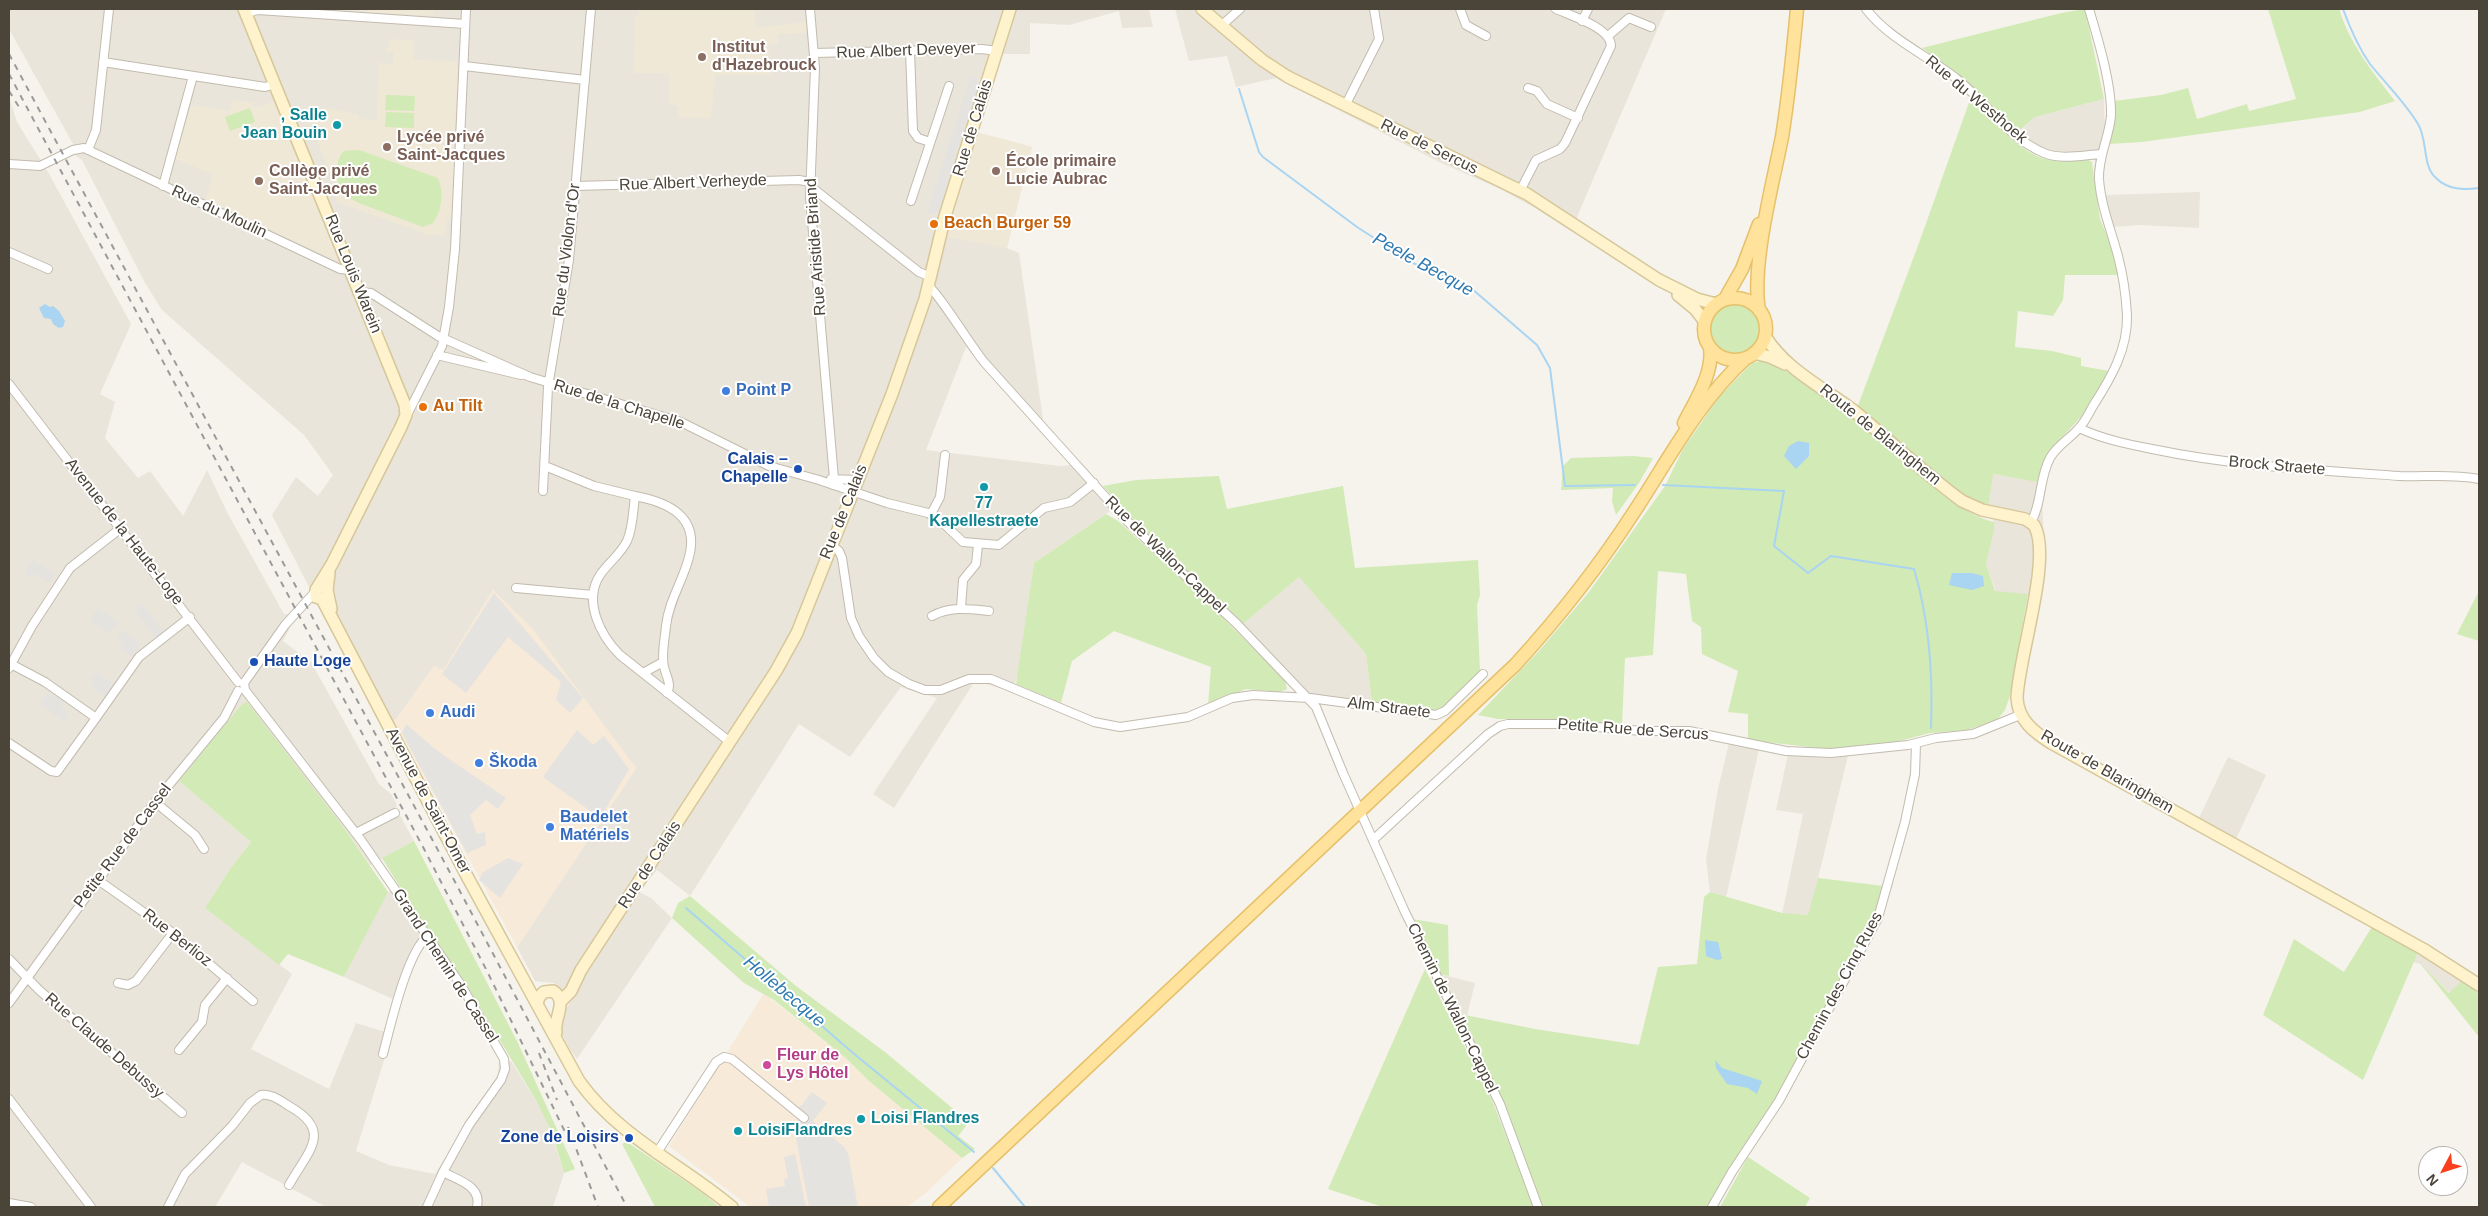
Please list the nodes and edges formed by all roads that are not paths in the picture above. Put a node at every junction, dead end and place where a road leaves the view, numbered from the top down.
1 (109, 9) edge
2 (466, 9) edge
3 (590, 9) edge
4 (810, 9) edge
5 (1010, 9) edge
6 (1202, 9) edge
7 (1240, 9) edge
8 (1374, 9) edge
9 (1460, 9) edge
10 (1556, 9) edge
11 (1588, 9) edge
12 (1797, 9) edge
13 (1866, 9) edge
14 (2090, 9) edge
15 (245, 11) edge
16 (1582, 21) junction
17 (465, 24) junction
18 (1222, 25) junction
19 (1651, 27) dead end
20 (1486, 36) dead end
21 (1608, 36) junction
22 (910, 51) junction
23 (997, 52) junction
24 (814, 54) junction
25 (103, 62) junction
26 (464, 66) junction
27 (193, 76) junction
28 (585, 80) junction
29 (275, 84) junction
30 (949, 86) dead end
31 (1528, 88) dead end
32 (1345, 106) junction
33 (1578, 118) junction
34 (930, 142) junction
35 (88, 150) junction
36 (2101, 154) junction
37 (9, 164) edge
38 (1773, 179) junction
39 (810, 184) junction
40 (163, 186) junction
41 (575, 186) junction
42 (1520, 191) junction
43 (911, 201) dead end
44 (9, 252) edge
45 (48, 269) dead end
46 (351, 270) junction
47 (1659, 280) junction
48 (930, 282) junction
49 (360, 292) junction
50 (1721, 302) junction
51 (1759, 310) junction
52 (1705, 322) junction
53 (1765, 336) junction
54 (444, 338) junction
55 (1710, 347) junction
56 (437, 355) junction
57 (1750, 356) junction
58 (1802, 373) junction
59 (530, 377) junction
60 (9, 384) edge
61 (548, 384) junction
62 (421, 389) junction
63 (404, 401) junction
64 (405, 418) junction
65 (2079, 428) junction
66 (1673, 448) junction
67 (945, 455) dead end
68 (545, 466) junction
69 (2479, 479) edge
70 (857, 480) junction
71 (834, 482) junction
72 (1094, 483) junction
73 (543, 491) dead end
74 (852, 492) junction
75 (635, 496) junction
76 (931, 514) junction
77 (2031, 522) junction
78 (120, 528) junction
79 (978, 544) junction
80 (831, 545) junction
81 (516, 588) dead end
82 (319, 595) junction
83 (593, 596) junction
84 (960, 608) junction
85 (989, 611) dead end
86 (932, 616) dead end
87 (190, 617) junction
88 (663, 662) junction
89 (9, 665) edge
90 (643, 673) junction
91 (1482, 674) dead end
92 (241, 686) junction
93 (667, 693) junction
94 (1310, 698) junction
95 (2020, 715) junction
96 (96, 718) junction
97 (730, 742) junction
98 (9, 743) edge
99 (1916, 744) junction
100 (155, 802) junction
101 (394, 812) dead end
102 (1360, 812) junction
103 (356, 833) junction
104 (1373, 840) junction
105 (204, 849) dead end
106 (98, 880) junction
107 (173, 933) junction
108 (428, 936) junction
109 (9, 959) edge
110 (27, 978) junction
111 (227, 978) junction
112 (523, 979) junction
113 (118, 983) dead end
114 (2479, 985) edge
115 (555, 999) junction
116 (253, 1001) dead end
117 (9, 1003) edge
118 (540, 1008) junction
119 (179, 1050) dead end
120 (383, 1054) dead end
121 (9, 1099) edge
122 (182, 1113) dead end
123 (804, 1118) dead end
124 (658, 1151) junction
125 (443, 1172) junction
126 (968, 1178) junction
127 (289, 1185) dead end
128 (9, 1203) edge
129 (31, 1207) edge
130 (91, 1207) edge
131 (168, 1207) edge
132 (427, 1207) edge
133 (477, 1207) edge
134 (732, 1207) edge
135 (741, 1207) edge
136 (928, 1207) edge
137 (939, 1207) edge
138 (1538, 1207) edge
139 (1712, 1207) edge

1 - 25 street
2 - 17 street
3 - 28 street, Rue du Violon d'Or
4 - 24 street, Rue Aristide Briand
5 - 23 street, Rue de Calais
6 - 18 street, Rue de Sercus
7 - 18 street
8 - 32 street
9 - 20 street
10 - 16 street
11 - 16 street
12 - 38 main road
13 - 36 street, Rue du Westhoek
14 - 36 street
15 - 17 street
15 - 29 street, Rue Louis Warein
16 - 21 street
17 - 26 street
18 - 32 street, Rue de Sercus
19 - 21 street
21 - 33 street
22 - 23 street, Rue Albert Deveyer
22 - 24 street, Rue Albert Deveyer
22 - 34 street
23 - 48 street, Rue de Calais
24 - 39 street, Rue Aristide Briand
25 - 27 street
25 - 35 street
26 - 28 street
26 - 54 street
27 - 29 street
27 - 40 street
28 - 41 street, Rue du Violon d'Or
29 - 46 street, Rue Louis Warein
30 - 34 street
31 - 33 street
32 - 42 street, Rue de Sercus
33 - 42 street
34 - 43 street
35 - 37 street
35 - 40 street, Rue du Moulin
36 - 65 street
38 - 50 main road
38 - 51 main road
39 - 41 street, Rue Albert Verheyde
39 - 48 street, Rue de Wallon-Cappel
39 - 71 street, Rue Aristide Briand
40 - 46 street, Rue du Moulin
41 - 61 street, Rue du Violon d'Or
42 - 47 street, Rue de Sercus
44 - 45 street
46 - 49 street, Rue Louis Warein
47 - 50 street, Rue de Sercus
47 - 52 street, Rue de Sercus
48 - 70 street, Rue de Calais
48 - 72 street, Rue de Wallon-Cappel
49 - 54 street
49 - 63 street, Rue Louis Warein
50 - 51 main road
50 - 52 main road
51 - 53 main road
52 - 55 main road
53 - 57 main road
53 - 58 street, Route de Blaringhem
54 - 56 street
54 - 59 street, Rue de la Chapelle
55 - 57 main road
55 - 66 main road
56 - 59 street, Rue de la Chapelle
56 - 62 street
57 - 58 street, Route de Blaringhem
57 - 66 main road
58 - 77 street, Route de Blaringhem
59 - 61 street, Rue de la Chapelle
60 - 78 street, Avenue de la Haute-Loge
61 - 68 street, Rue du Violon d'Or
61 - 71 street, Rue de la Chapelle
62 - 63 street
62 - 64 street
63 - 64 street
64 - 82 street
65 - 69 street, Brock Straete
65 - 77 street
66 - 102 main road
67 - 76 street
68 - 73 street, Rue du Violon d'Or
68 - 75 street
70 - 71 street, Rue de la Chapelle
70 - 74 street, Rue de Calais
71 - 74 street, Rue de la Chapelle
72 - 79 street, Rue de la Chapelle
72 - 94 street, Rue de Wallon-Cappel
74 - 76 street, Rue de la Chapelle
74 - 80 street, Rue de Calais
75 - 83 street
75 - 88 street
76 - 79 street, Rue de la Chapelle
77 - 95 street
78 - 87 street, Avenue de la Haute-Loge
78 - 89 street
79 - 84 street
80 - 94 street
80 - 97 street, Rue de Calais
81 - 83 street
82 - 92 street, Petite Rue de Cassel
82 - 112 street, Avenue de Saint-Omer
83 - 90 street
84 - 85 street
84 - 86 street
87 - 92 street, Avenue de la Haute-Loge
87 - 96 street
88 - 90 street
88 - 93 street
89 - 96 street
90 - 93 street
91 - 94 street, Alm Straete
92 - 100 street, Petite Rue de Cassel
92 - 103 street, Avenue de la Haute-Loge
93 - 97 street
94 - 102 street, Rue de Wallon-Cappel
95 - 99 street, Petite Rue de Sercus
95 - 114 street, Route de Blaringhem
96 - 98 street
97 - 115 street, Rue de Calais
99 - 104 street, Petite Rue de Sercus
99 - 139 street, Chemin des Cinq Rues
100 - 105 street
100 - 106 street, Petite Rue de Cassel
101 - 103 street
102 - 104 street, Chemin de Wallon-Cappel
102 - 126 main road
103 - 108 street, Grand Chemin de Cassel
104 - 138 street, Chemin de Wallon-Cappel
106 - 107 street, Rue Berlioz
106 - 110 street, Petite Rue de Cassel
107 - 111 street, Rue Berlioz
107 - 113 street
108 - 120 street
108 - 125 street, Grand Chemin de Cassel
109 - 110 street, Rue Claude Debussy
110 - 117 street, Petite Rue de Cassel
110 - 122 street, Rue Claude Debussy
111 - 116 street, Rue Berlioz
111 - 119 street
112 - 115 street
112 - 118 street, Avenue de Saint-Omer
115 - 118 street, Rue de Calais
115 - 118 street
115 - 124 street, Avenue de Saint-Omer
118 - 124 street, Avenue de Saint-Omer
121 - 130 street
123 - 124 street
124 - 134 street, Avenue de Saint-Omer
124 - 135 street, Avenue de Saint-Omer
125 - 132 street, Grand Chemin de Cassel
125 - 133 street
126 - 136 main road
126 - 137 main road
127 - 131 street
128 - 129 street

